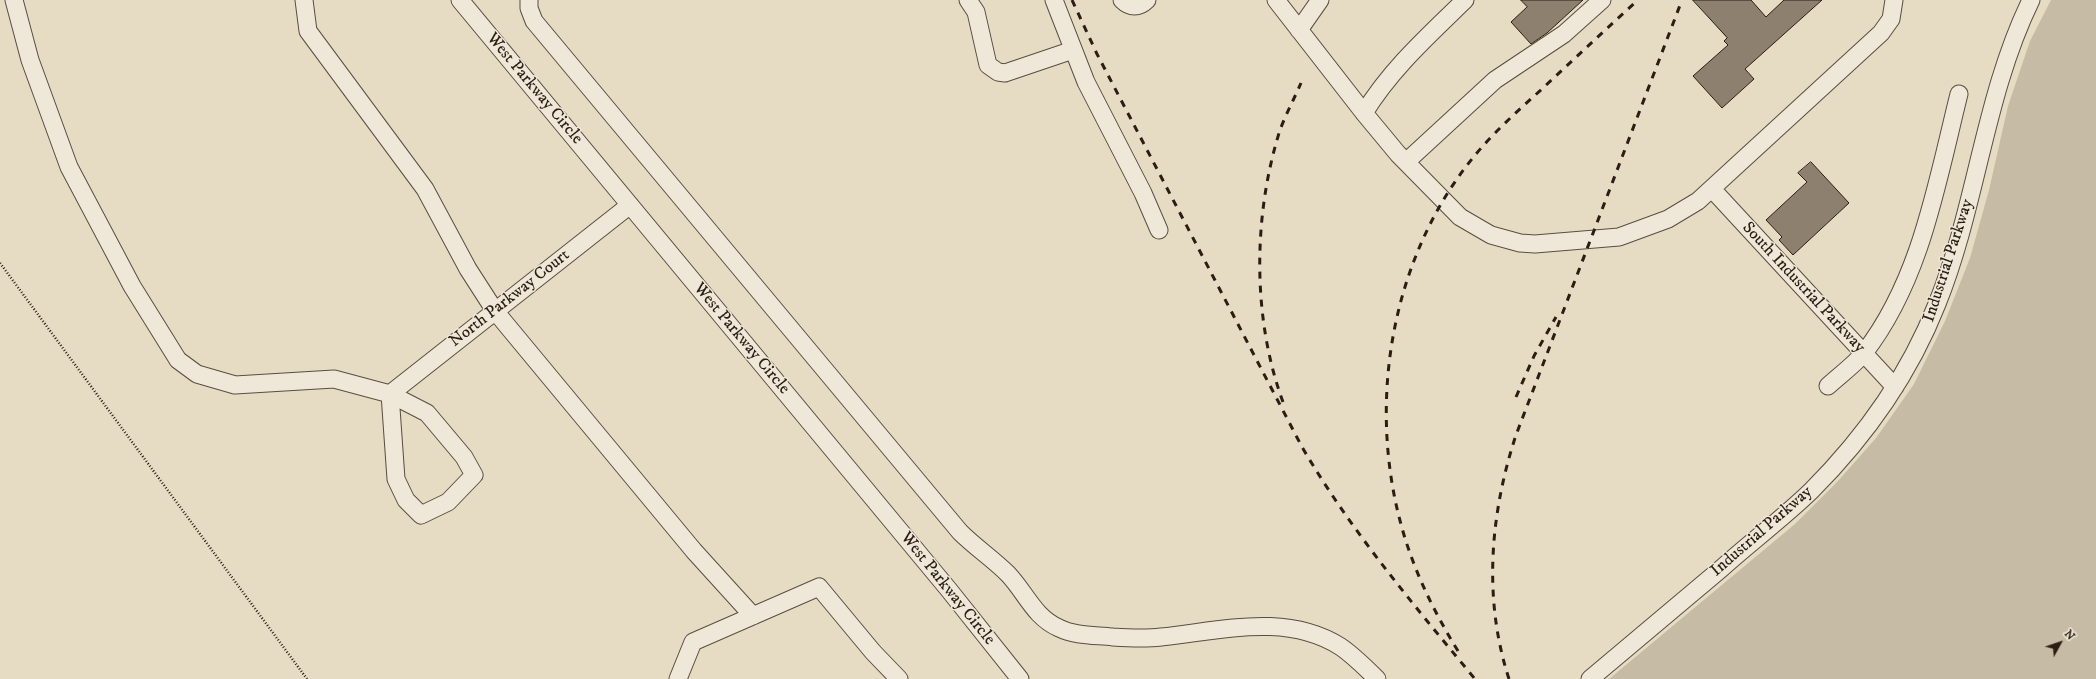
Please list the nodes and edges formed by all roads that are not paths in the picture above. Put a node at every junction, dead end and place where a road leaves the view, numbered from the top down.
1 (14, 0) edge
2 (304, 0) edge
3 (460, 0) edge
4 (529, 0) edge
5 (1054, 0) edge
6 (1122, 0) edge
7 (1147, 0) edge
8 (1276, 0) edge
9 (1320, 0) edge
10 (1465, 0) edge
11 (1602, 0) edge
12 (1894, 0) edge
13 (2031, 0) edge
14 (970, 1) edge
15 (1299, 30) junction
16 (1073, 50) junction
17 (1959, 94) dead end
18 (1364, 113) junction
19 (1406, 162) junction
20 (1712, 189) junction
21 (630, 205) junction
22 (1159, 230) dead end
23 (495, 311) junction
24 (1863, 353) junction
25 (1828, 386) dead end
26 (1894, 387) junction
27 (390, 394) junction
28 (753, 616) junction
29 (678, 679) edge
30 (899, 679) edge
31 (1020, 679) edge
32 (1377, 679) edge
33 (1590, 679) edge

1 - 27 street
2 - 23 street
3 - 21 street, West Parkway Circle
4 - 32 street
5 - 16 street
6 - 7 street
8 - 15 street
9 - 15 street
10 - 18 street
11 - 19 street
12 - 20 street
13 - 26 street, Industrial Parkway
14 - 16 street
15 - 18 street
16 - 22 street
17 - 24 street
18 - 19 street
19 - 20 street
20 - 24 street, South Industrial Parkway
21 - 23 street, North Parkway Court
21 - 31 street, West Parkway Circle
23 - 27 street, North Parkway Court
23 - 28 street
24 - 25 street
24 - 26 street, South Industrial Parkway
26 - 33 street, Industrial Parkway
27 - 27 street
28 - 29 street
28 - 30 street

